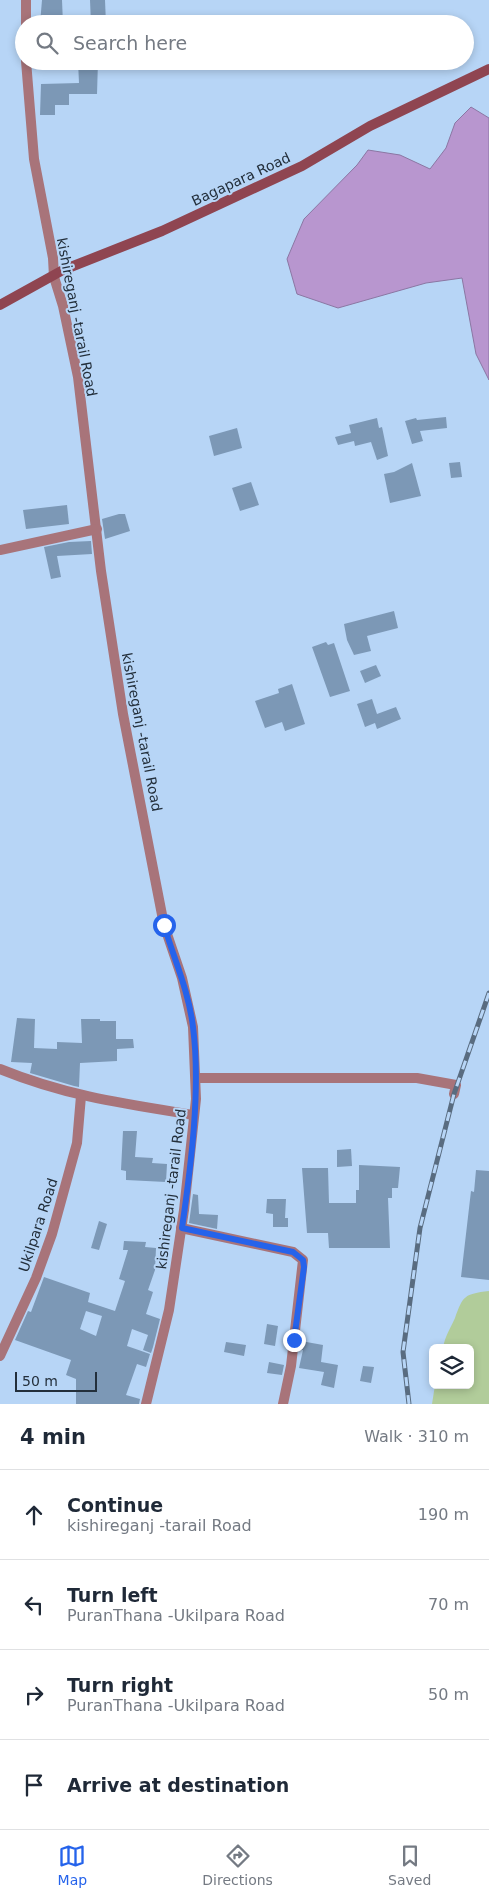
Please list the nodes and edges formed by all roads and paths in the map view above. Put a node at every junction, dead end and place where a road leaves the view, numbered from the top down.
1 (26, 0) edge
2 (26, 15) edge
3 (489, 69) edge
4 (27, 70) edge
5 (54, 277) junction
6 (0, 305) edge
7 (97, 529) junction
8 (0, 550) edge
9 (0, 1069) edge
10 (196, 1078) junction
11 (454, 1094) dead end
12 (81, 1096) junction
13 (194, 1115) junction
14 (182, 1228) junction
15 (0, 1356) edge
16 (146, 1404) edge
17 (283, 1404) edge

1 - 2 street
3 - 5 street, Bagapara Road
4 - 5 street, kishireganj -tarail Road
5 - 6 street, Bagapara Road
5 - 7 street, kishireganj -tarail Road
7 - 8 street
7 - 10 street, kishireganj -tarail Road
9 - 12 street
10 - 11 street
10 - 13 street, kishireganj -tarail Road
12 - 13 street
12 - 15 street, Ukilpara Road
13 - 14 street, kishireganj -tarail Road
14 - 16 street, kishireganj -tarail Road
14 - 17 street

